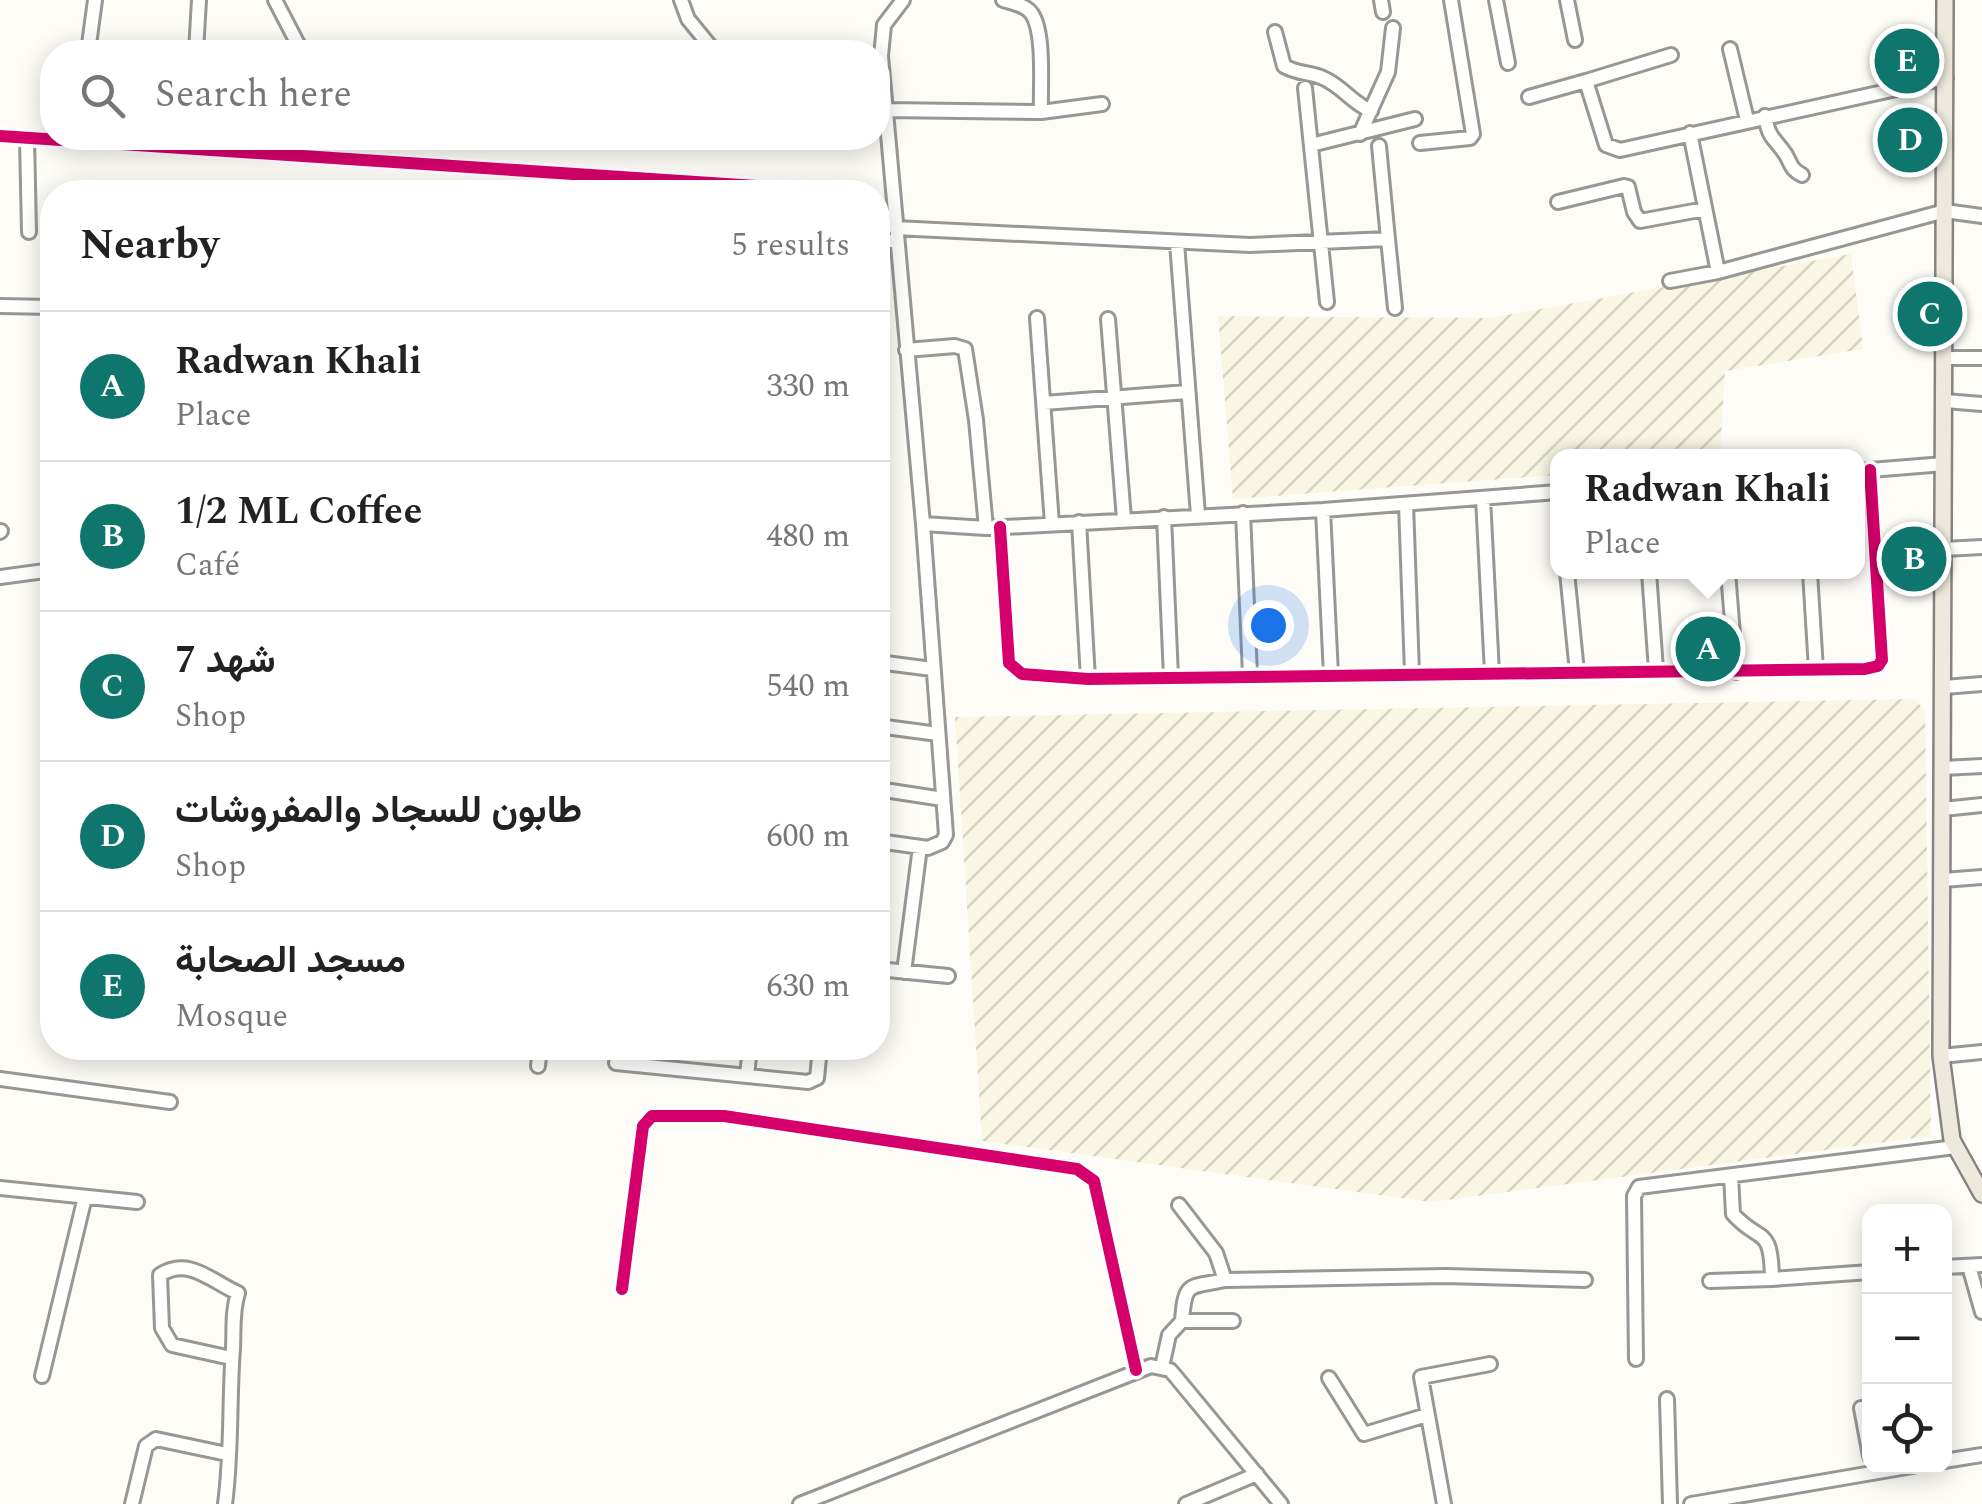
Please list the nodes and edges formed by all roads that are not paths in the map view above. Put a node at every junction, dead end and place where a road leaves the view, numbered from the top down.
1 (95, 0) edge
2 (199, 0) edge
3 (275, 0) edge
4 (681, 0) edge
5 (903, 0) edge
6 (1003, 0) edge
7 (1451, 0) edge
8 (1496, 0) edge
9 (1567, 0) edge
10 (1945, 0) edge
11 (1392, 28) dead end
12 (1275, 32) dead end
13 (90, 40) edge
14 (197, 40) edge
15 (296, 40) edge
16 (705, 40) edge
17 (882, 40) edge
18 (1576, 40) dead end
19 (1730, 49) dead end
20 (1671, 55) dead end
21 (1508, 63) dead end
22 (1946, 78) junction
23 (1586, 81) junction
24 (1305, 88) dead end
25 (1529, 97) dead end
26 (1102, 104) dead end
27 (890, 110) edge
28 (1370, 111) junction
29 (1041, 112) junction
30 (1765, 116) junction
31 (1414, 118) dead end
32 (1747, 120) junction
33 (1690, 133) junction
34 (1360, 134) junction
35 (0, 136) edge
36 (28, 138) junction
37 (40, 139) edge
38 (1420, 143) dead end
39 (1311, 145) junction
40 (1379, 146) dead end
41 (206, 150) edge
42 (889, 150) edge
43 (561, 174) junction
44 (1802, 175) dead end
45 (561, 180) edge
46 (598, 180) edge
47 (890, 196) edge
48 (893, 196) junction
49 (1558, 202) dead end
50 (1705, 209) junction
51 (1945, 211) junction
52 (1982, 216) edge
53 (28, 232) dead end
54 (896, 235) junction
55 (890, 237) edge
56 (1388, 239) junction
57 (1320, 242) junction
58 (1176, 243) junction
59 (1718, 272) junction
60 (1670, 281) dead end
61 (1327, 302) dead end
62 (0, 306) edge
63 (40, 306) edge
64 (1395, 308) dead end
65 (1037, 318) dead end
66 (1108, 319) dead end
67 (906, 350) junction
68 (1945, 358) junction
69 (1982, 358) edge
70 (1187, 392) junction
71 (1114, 398) junction
72 (1945, 401) junction
73 (1044, 403) junction
74 (1982, 404) edge
75 (1944, 464) junction
76 (1865, 470) edge
77 (1865, 481) edge
78 (1550, 493) edge
79 (1483, 498) junction
80 (1406, 504) junction
81 (1323, 510) junction
82 (1243, 513) junction
83 (1198, 514) junction
84 (1164, 517) junction
85 (1124, 518) junction
86 (1080, 522) junction
87 (923, 524) junction
88 (1052, 524) junction
89 (993, 528) junction
90 (1982, 547) edge
91 (1944, 549) junction
92 (40, 572) edge
93 (0, 577) edge
94 (1568, 579) edge
95 (1650, 579) edge
96 (1729, 579) edge
97 (1810, 579) edge
98 (890, 664) edge
99 (932, 669) junction
100 (1656, 670) junction
101 (1816, 670) junction
102 (1576, 672) junction
103 (1736, 672) junction
104 (1412, 673) junction
105 (1492, 674) junction
106 (1331, 675) junction
107 (1250, 676) junction
108 (1171, 677) junction
109 (1088, 678) junction
110 (1982, 684) edge
111 (1944, 687) junction
112 (890, 728) edge
113 (938, 734) junction
114 (1982, 766) edge
115 (1943, 768) junction
116 (890, 791) edge
117 (944, 799) junction
118 (1982, 805) edge
119 (1943, 809) junction
120 (890, 843) edge
121 (920, 847) junction
122 (1982, 877) edge
123 (1943, 880) junction
124 (890, 970) edge
125 (904, 972) junction
126 (948, 976) dead end
127 (1982, 1052) edge
128 (1942, 1056) junction
129 (539, 1060) edge
130 (749, 1060) edge
131 (818, 1060) edge
132 (616, 1063) dead end
133 (538, 1066) dead end
134 (747, 1075) junction
135 (0, 1079) edge
136 (170, 1102) dead end
137 (1955, 1147) junction
138 (1730, 1176) junction
139 (0, 1188) edge
140 (1982, 1194) edge
141 (85, 1197) junction
142 (137, 1202) dead end
143 (1179, 1204) dead end
144 (1976, 1265) edge
145 (1862, 1272) edge
146 (1772, 1278) junction
147 (1225, 1280) junction
148 (1585, 1280) dead end
149 (1710, 1281) dead end
150 (622, 1288) dead end
151 (1982, 1312) edge
152 (1182, 1321) junction
153 (1233, 1321) dead end
154 (232, 1358) junction
155 (1636, 1359) dead end
156 (1490, 1364) dead end
157 (1162, 1367) junction
158 (1136, 1370) junction
159 (42, 1376) dead end
160 (1329, 1378) dead end
161 (1667, 1399) dead end
162 (1861, 1408) dead end
163 (1862, 1413) edge
164 (1427, 1416) junction
165 (227, 1454) junction
166 (1982, 1455) edge
167 (1952, 1460) edge
168 (1862, 1472) edge
169 (1257, 1474) junction
170 (132, 1504) edge
171 (224, 1504) edge
172 (800, 1504) edge
173 (1186, 1504) edge
174 (1281, 1504) edge
175 (1444, 1504) edge
176 (1670, 1504) edge
177 (1691, 1504) edge

1 - 13 street
2 - 14 street
3 - 15 street
4 - 16 street
5 - 17 street
6 - 29 street
7 - 38 street
8 - 21 street
9 - 18 street
10 - 22 main road
11 - 28 street
12 - 28 street
19 - 32 street
20 - 23 street
22 - 30 street
22 - 51 main road
23 - 25 street
23 - 33 street
24 - 39 street
26 - 29 street
27 - 29 street
28 - 34 street
30 - 32 street
30 - 44 street
31 - 34 street
32 - 33 street
33 - 50 street
34 - 39 street
35 - 36 street
36 - 37 street
36 - 53 street
39 - 57 street
40 - 56 street
41 - 43 street
42 - 48 street
43 - 45 street
43 - 46 street
47 - 48 street
48 - 54 street
49 - 50 street
50 - 59 street
51 - 52 street
51 - 59 street
51 - 68 main road
54 - 55 street
54 - 58 street
54 - 67 street
56 - 57 street
56 - 64 street
57 - 58 street
57 - 61 street
58 - 70 street
59 - 60 street
62 - 63 street
65 - 73 street
66 - 71 street
67 - 87 street
67 - 89 street
68 - 69 street
68 - 72 main road
70 - 71 street
70 - 83 street
71 - 73 street
71 - 85 street
72 - 74 street
72 - 75 main road
73 - 88 street
75 - 76 street
75 - 91 main road
77 - 101 street
78 - 79 street
79 - 80 street
79 - 105 street
80 - 81 street
80 - 104 street
81 - 82 street
81 - 106 street
82 - 83 street
82 - 107 street
83 - 84 street
84 - 85 street
84 - 108 street
85 - 86 street
86 - 88 street
86 - 109 street
87 - 89 street
87 - 99 street
88 - 89 street
89 - 109 street
90 - 91 street
91 - 111 main road
92 - 93 street
94 - 102 street
95 - 100 street
96 - 103 street
97 - 101 street
98 - 99 street
99 - 113 street
100 - 102 street
100 - 103 street
101 - 103 street
102 - 105 street
104 - 105 street
104 - 106 street
106 - 107 street
107 - 108 street
108 - 109 street
110 - 111 street
111 - 115 main road
112 - 113 street
113 - 117 street
114 - 115 street
115 - 119 main road
116 - 117 street
117 - 121 street
118 - 119 street
119 - 123 main road
120 - 121 street
121 - 125 street
122 - 123 street
123 - 128 main road
124 - 125 street
125 - 126 street
127 - 128 street
128 - 137 main road
129 - 133 street
130 - 134 street
131 - 134 street
132 - 134 street
135 - 136 street
137 - 138 street
137 - 140 main road
138 - 146 street
138 - 155 street
139 - 141 street
141 - 142 street
141 - 159 street
143 - 147 street
144 - 151 street
145 - 146 street
146 - 149 street
147 - 148 street
147 - 152 street
150 - 158 street
152 - 153 street
152 - 157 street
154 - 154 street
154 - 165 street
156 - 164 street
157 - 158 street
157 - 169 street
158 - 172 street
160 - 164 street
161 - 176 street
162 - 163 street
164 - 175 street
165 - 170 street
165 - 171 street
166 - 167 street
168 - 177 street
169 - 173 street
169 - 174 street

